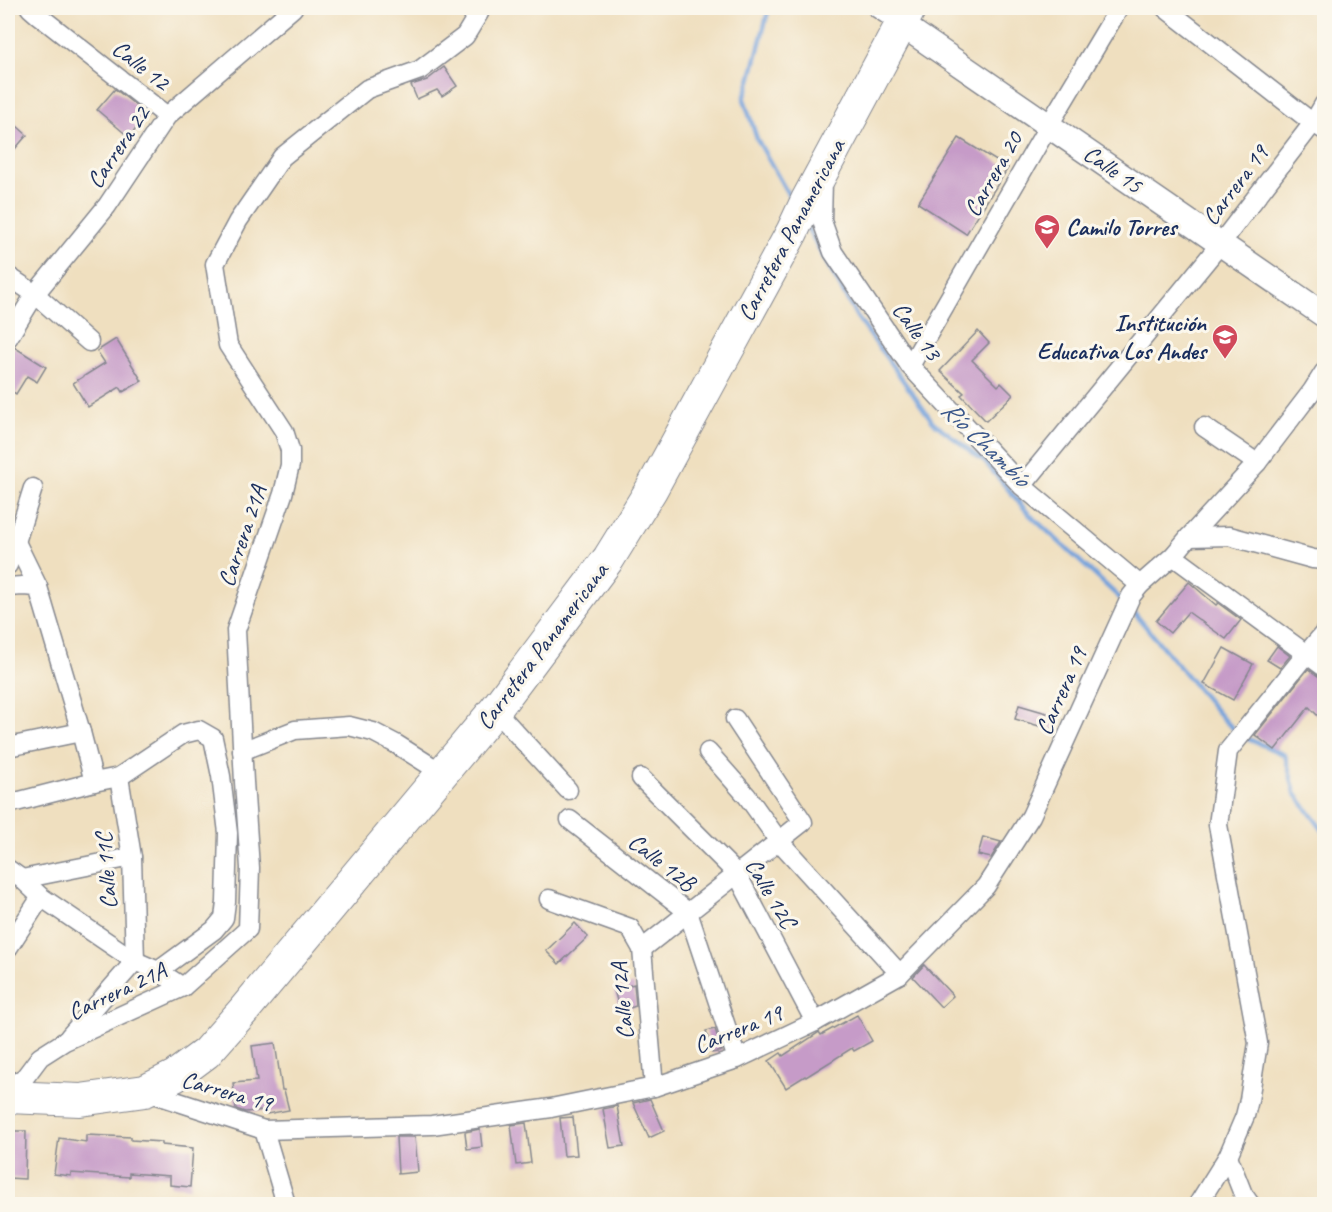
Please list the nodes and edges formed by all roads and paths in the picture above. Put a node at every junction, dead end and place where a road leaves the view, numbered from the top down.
1 (30, 8) edge
2 (293, 8) edge
3 (481, 8) edge
4 (1119, 8) edge
5 (1165, 8) edge
6 (896, 13) edge
7 (1324, 104) edge
8 (167, 116) junction
9 (1049, 125) junction
10 (1319, 126) edge
11 (824, 169) junction
12 (1221, 243) junction
13 (8, 276) edge
14 (35, 294) junction
15 (1324, 315) edge
16 (8, 338) edge
17 (89, 342) dead end
18 (910, 366) junction
19 (1324, 372) edge
20 (1204, 427) dead end
21 (1257, 463) junction
22 (1022, 486) junction
23 (33, 488) dead end
24 (1189, 537) junction
25 (16, 542) junction
26 (1173, 556) junction
27 (1324, 560) edge
28 (8, 565) edge
29 (8, 587) edge
30 (38, 587) junction
31 (1136, 591) junction
32 (1324, 633) edge
33 (1306, 653) junction
34 (1324, 667) edge
35 (495, 710) junction
36 (735, 719) dead end
37 (81, 732) junction
38 (8, 747) edge
39 (242, 750) junction
40 (708, 752) dead end
41 (442, 773) junction
42 (119, 777) junction
43 (641, 778) dead end
44 (94, 782) junction
45 (568, 790) dead end
46 (8, 804) edge
47 (570, 820) dead end
48 (779, 841) junction
49 (132, 856) junction
50 (15, 874) edge
51 (737, 874) junction
52 (41, 897) junction
53 (549, 899) dead end
54 (688, 912) junction
55 (8, 948) edge
56 (642, 949) junction
57 (135, 962) junction
58 (158, 971) junction
59 (900, 974) junction
60 (183, 987) junction
61 (815, 1022) junction
62 (65, 1041) junction
63 (737, 1059) junction
64 (654, 1087) junction
65 (8, 1088) edge
66 (145, 1091) junction
67 (8, 1097) edge
68 (264, 1130) junction
69 (1228, 1155) junction
70 (286, 1204) edge
71 (1198, 1204) edge
72 (1250, 1204) edge

1 - 8 street, Calle 12
2 - 8 street, Carrera 22
3 - 39 street, Carrera 21A
4 - 9 street, Carrera 20
5 - 10 street
6 - 9 main road, Calle 15
6 - 11 highway, Carretera Panamericana
7 - 10 street, Carrera 19
8 - 14 street, Carrera 22
9 - 12 main road, Calle 15
9 - 18 street, Carrera 20
10 - 12 street, Carrera 19
11 - 18 street, Calle 13
11 - 35 highway, Carretera Panamericana
12 - 15 main road, Calle 15
12 - 22 street, Carrera 19
13 - 14 street
14 - 16 street, Carrera 22
14 - 17 street
18 - 22 street, Calle 13
19 - 21 street
20 - 21 street
21 - 24 street
22 - 31 street, Calle 13
23 - 25 street
24 - 26 street
24 - 27 street
25 - 28 street
25 - 30 street
26 - 31 street
26 - 33 street
29 - 30 street
30 - 37 street
31 - 59 street, Carrera 19
32 - 33 street
33 - 34 street
33 - 69 street
35 - 41 highway, Carretera Panamericana
35 - 45 street
36 - 48 street
37 - 38 street
37 - 44 street
39 - 41 street
39 - 60 street, Carrera 21A
40 - 48 street
41 - 66 highway, Carretera Panamericana
42 - 44 street
42 - 49 street, Calle 11C
42 - 58 street
43 - 51 street, Calle 12C
44 - 46 street
47 - 54 street, Calle 12B
48 - 51 street
48 - 59 street
49 - 50 street
49 - 57 street, Calle 11C
50 - 52 street
51 - 54 street
51 - 61 street, Calle 12C
52 - 55 street
52 - 57 street
53 - 56 street, Calle 12A
54 - 56 street
54 - 63 street, Calle 12B
56 - 64 street, Calle 12A
57 - 58 street
57 - 62 street
58 - 60 street
59 - 61 street, Carrera 19
60 - 62 street, Carrera 21A
61 - 63 street, Carrera 19
62 - 65 street, Carrera 21A
63 - 64 street, Carrera 19
64 - 68 street, Carrera 19
66 - 67 highway, Carretera Panamericana
66 - 68 street, Carrera 19
68 - 70 street
69 - 71 street
69 - 72 street

